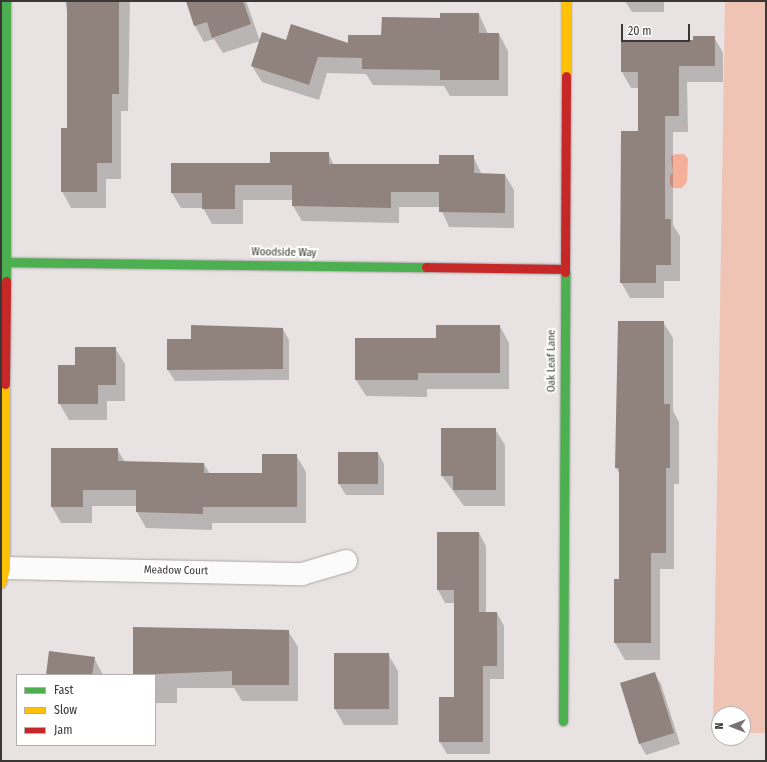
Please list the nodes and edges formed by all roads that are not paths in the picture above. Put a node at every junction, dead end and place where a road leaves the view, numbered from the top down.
1 (6, 1) edge
2 (566, 1) edge
3 (4, 262) junction
4 (564, 269) junction
5 (346, 562) dead end
6 (3, 576) edge
7 (563, 721) dead end

1 - 3 street
2 - 4 street, Oak Leaf Lane
3 - 4 street, Woodside Way
3 - 6 street
4 - 7 street, Oak Leaf Lane
5 - 6 street, Meadow Court

